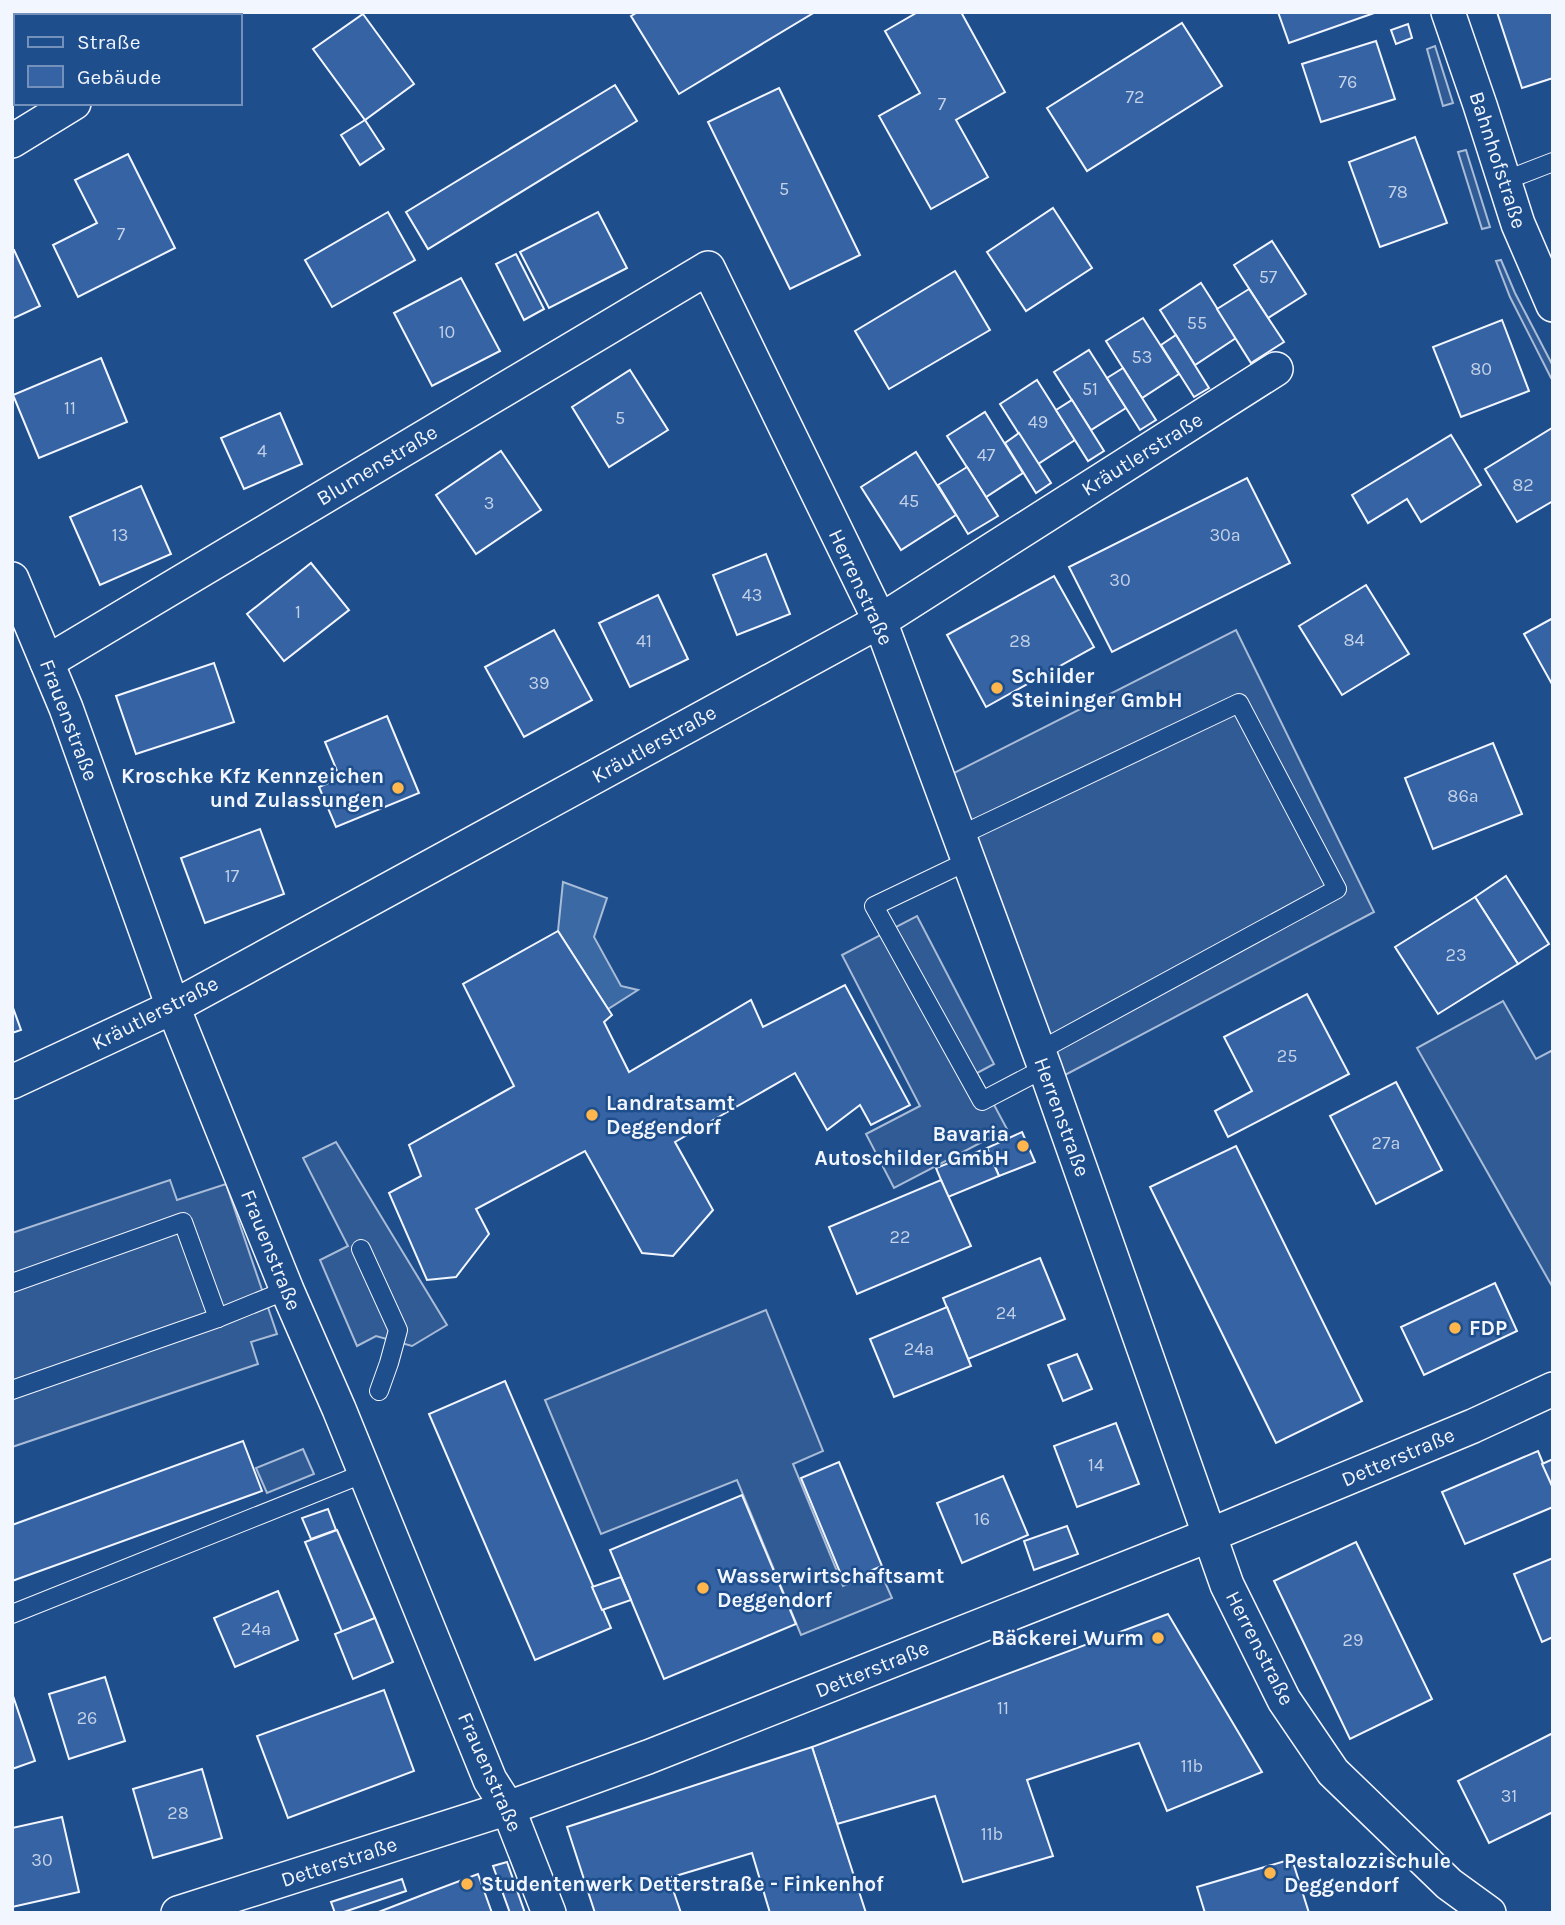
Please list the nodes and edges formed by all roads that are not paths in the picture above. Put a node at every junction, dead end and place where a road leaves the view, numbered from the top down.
1 (1448, 12) edge
2 (71, 105) edge
3 (12, 141) edge
4 (1553, 162) edge
5 (1504, 181) junction
6 (708, 268) joint
7 (1553, 305) edge
8 (1276, 369) dead end
9 (12, 579) edge
10 (880, 621) junction
11 (47, 662) junction
12 (964, 848) junction
13 (173, 1007) junction
14 (1042, 1059) junction
15 (12, 1082) edge
16 (361, 1249) dead end
17 (12, 1283) edge
18 (287, 1290) junction
19 (218, 1318) junction
20 (1553, 1389) edge
21 (12, 1390) edge
22 (379, 1391) dead end
23 (365, 1473) junction
24 (1210, 1535) junction
25 (12, 1614) edge
26 (508, 1808) junction
27 (178, 1913) edge
28 (549, 1913) edge
29 (1489, 1913) edge

1 - 5 street, Bahnhofstraße
2 - 3 street
4 - 5 lane
5 - 7 street, Bahnhofstraße
6 - 10 street, Herrenstraße
6 - 11 street, Blumenstraße
8 - 10 street, Kräutlerstraße
9 - 11 street, Frauenstraße
10 - 12 street, Herrenstraße
10 - 13 street, Kräutlerstraße
11 - 13 street, Frauenstraße
12 - 14 street, Herrenstraße
12 - 14 lane
12 - 14 lane
13 - 15 street, Kräutlerstraße
13 - 18 street, Frauenstraße
14 - 24 street, Herrenstraße
16 - 22 lane
17 - 19 lane
18 - 19 lane
18 - 23 street, Frauenstraße
19 - 21 lane
20 - 24 street, Detterstraße
23 - 25 lane
23 - 26 street, Frauenstraße
24 - 26 street, Detterstraße
24 - 29 street, Herrenstraße
26 - 27 street, Detterstraße
26 - 28 street, Frauenstraße

